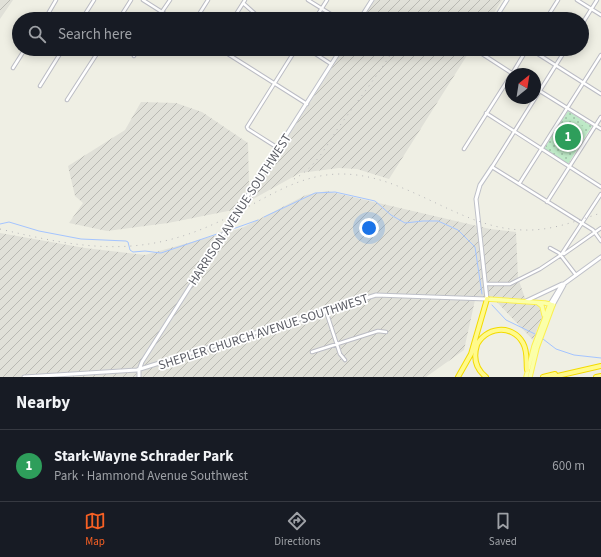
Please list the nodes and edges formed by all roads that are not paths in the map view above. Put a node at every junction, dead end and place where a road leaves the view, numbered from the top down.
1 (56, 0) edge
2 (94, 0) edge
3 (131, 0) edge
4 (143, 0) edge
5 (170, 0) edge
6 (208, 0) edge
7 (308, 0) edge
8 (327, 0) edge
9 (372, 0) edge
10 (507, 0) edge
11 (558, 0) edge
12 (577, 0) edge
13 (597, 0) edge
14 (244, 1) edge
15 (321, 8) junction
16 (592, 9) junction
17 (49, 12) edge
18 (86, 12) edge
19 (123, 12) edge
20 (162, 12) joint
21 (200, 12) edge
22 (237, 12) edge
23 (254, 12) edge
24 (319, 12) edge
25 (327, 12) edge
26 (364, 12) edge
27 (499, 12) edge
28 (550, 12) edge
29 (589, 14) edge
30 (601, 15) edge
31 (601, 55) edge
32 (21, 56) edge
33 (59, 56) edge
34 (95, 56) edge
35 (231, 56) edge
36 (291, 56) edge
37 (319, 56) edge
38 (336, 56) edge
39 (485, 56) edge
40 (524, 56) edge
41 (541, 56) edge
42 (562, 56) edge
43 (331, 64) junction
44 (556, 65) junction
45 (13, 68) dead end
46 (516, 68) edge
47 (505, 69) edge
48 (274, 83) junction
49 (583, 83) junction
50 (505, 85) edge
51 (40, 86) dead end
52 (541, 89) edge
53 (541, 92) edge
54 (601, 94) edge
55 (67, 100) dead end
56 (306, 104) junction
57 (532, 104) edge
58 (568, 108) junction
59 (486, 114) junction
60 (601, 117) edge
61 (595, 126) junction
62 (601, 130) edge
63 (514, 131) junction
64 (278, 148) junction
65 (464, 149) dead end
66 (542, 149) junction
67 (492, 167) junction
68 (569, 167) junction
69 (519, 184) junction
70 (601, 187) edge
71 (601, 194) edge
72 (547, 202) junction
73 (582, 224) junction
74 (601, 228) edge
75 (595, 232) junction
76 (601, 240) edge
77 (550, 248) dead end
78 (561, 255) junction
79 (601, 257) edge
80 (576, 275) junction
81 (486, 284) junction
82 (564, 285) junction
83 (487, 299) junction
84 (526, 301) junction
85 (535, 302) junction
86 (551, 305) junction
87 (326, 311) junction
88 (544, 317) junction
89 (386, 332) dead end
90 (336, 344) junction
91 (476, 347) junction
92 (312, 352) dead end
93 (345, 360) dead end
94 (601, 366) edge
95 (139, 370) junction
96 (529, 370) junction
97 (585, 370) junction
98 (601, 376) edge
99 (24, 377) edge
100 (38, 377) edge
101 (139, 377) edge
102 (458, 377) edge
103 (486, 377) edge
104 (526, 377) edge
105 (530, 377) edge
106 (543, 377) edge
107 (553, 377) edge
108 (596, 377) edge

1 - 17 street
2 - 18 street
3 - 19 street
4 - 20 street
5 - 20 street
6 - 21 street
7 - 15 street
8 - 15 street
9 - 26 street
10 - 27 street
11 - 28 street
12 - 16 street
13 - 16 street
14 - 22 street
14 - 23 street
15 - 24 street
15 - 25 street
16 - 29 street
16 - 30 street
31 - 49 street
32 - 45 street
33 - 51 street
34 - 55 street
35 - 48 street
36 - 48 street
37 - 43 street
38 - 43 street, HARRISON AVENUE SOUTHWEST
39 - 47 street
40 - 46 street
41 - 44 street
42 - 44 street
43 - 56 street, HARRISON AVENUE SOUTHWEST
44 - 49 street
44 - 52 street
48 - 56 street
48 - 64 street
49 - 54 street
49 - 58 street
50 - 59 street
53 - 58 street
56 - 64 street, HARRISON AVENUE SOUTHWEST
57 - 63 street
58 - 61 street
58 - 66 street
59 - 63 street
59 - 65 street
60 - 61 street
61 - 62 street
61 - 68 street
63 - 66 street
63 - 67 street
64 - 95 street, HARRISON AVENUE SOUTHWEST
66 - 68 street
66 - 69 street
67 - 69 street
67 - 81 street
68 - 70 street
68 - 72 street
69 - 72 street
71 - 73 street
72 - 73 street
73 - 75 street
73 - 78 street
74 - 75 street
75 - 76 street
75 - 78 street
77 - 78 street
78 - 80 street
78 - 81 street
79 - 80 street
80 - 82 street
81 - 83 street
82 - 84 street
82 - 86 street
83 - 84 main road
83 - 87 street, SHEPLER CHURCH AVENUE SOUTHWEST
83 - 91 highway
83 - 102 highway
84 - 85 main road
85 - 86 main road
85 - 88 main road
86 - 88 main road
86 - 96 main road
87 - 90 street
87 - 95 street, SHEPLER CHURCH AVENUE SOUTHWEST
88 - 96 main road
89 - 90 street
90 - 92 street
90 - 93 street
91 - 96 highway
91 - 103 highway
94 - 97 highway
95 - 100 street, SHEPLER CHURCH AVENUE SOUTHWEST
95 - 101 street
96 - 104 main road
96 - 105 main road
97 - 106 highway
97 - 107 highway
98 - 108 highway
99 - 100 street, SHEPLER CHURCH AVENUE SOUTHWEST

